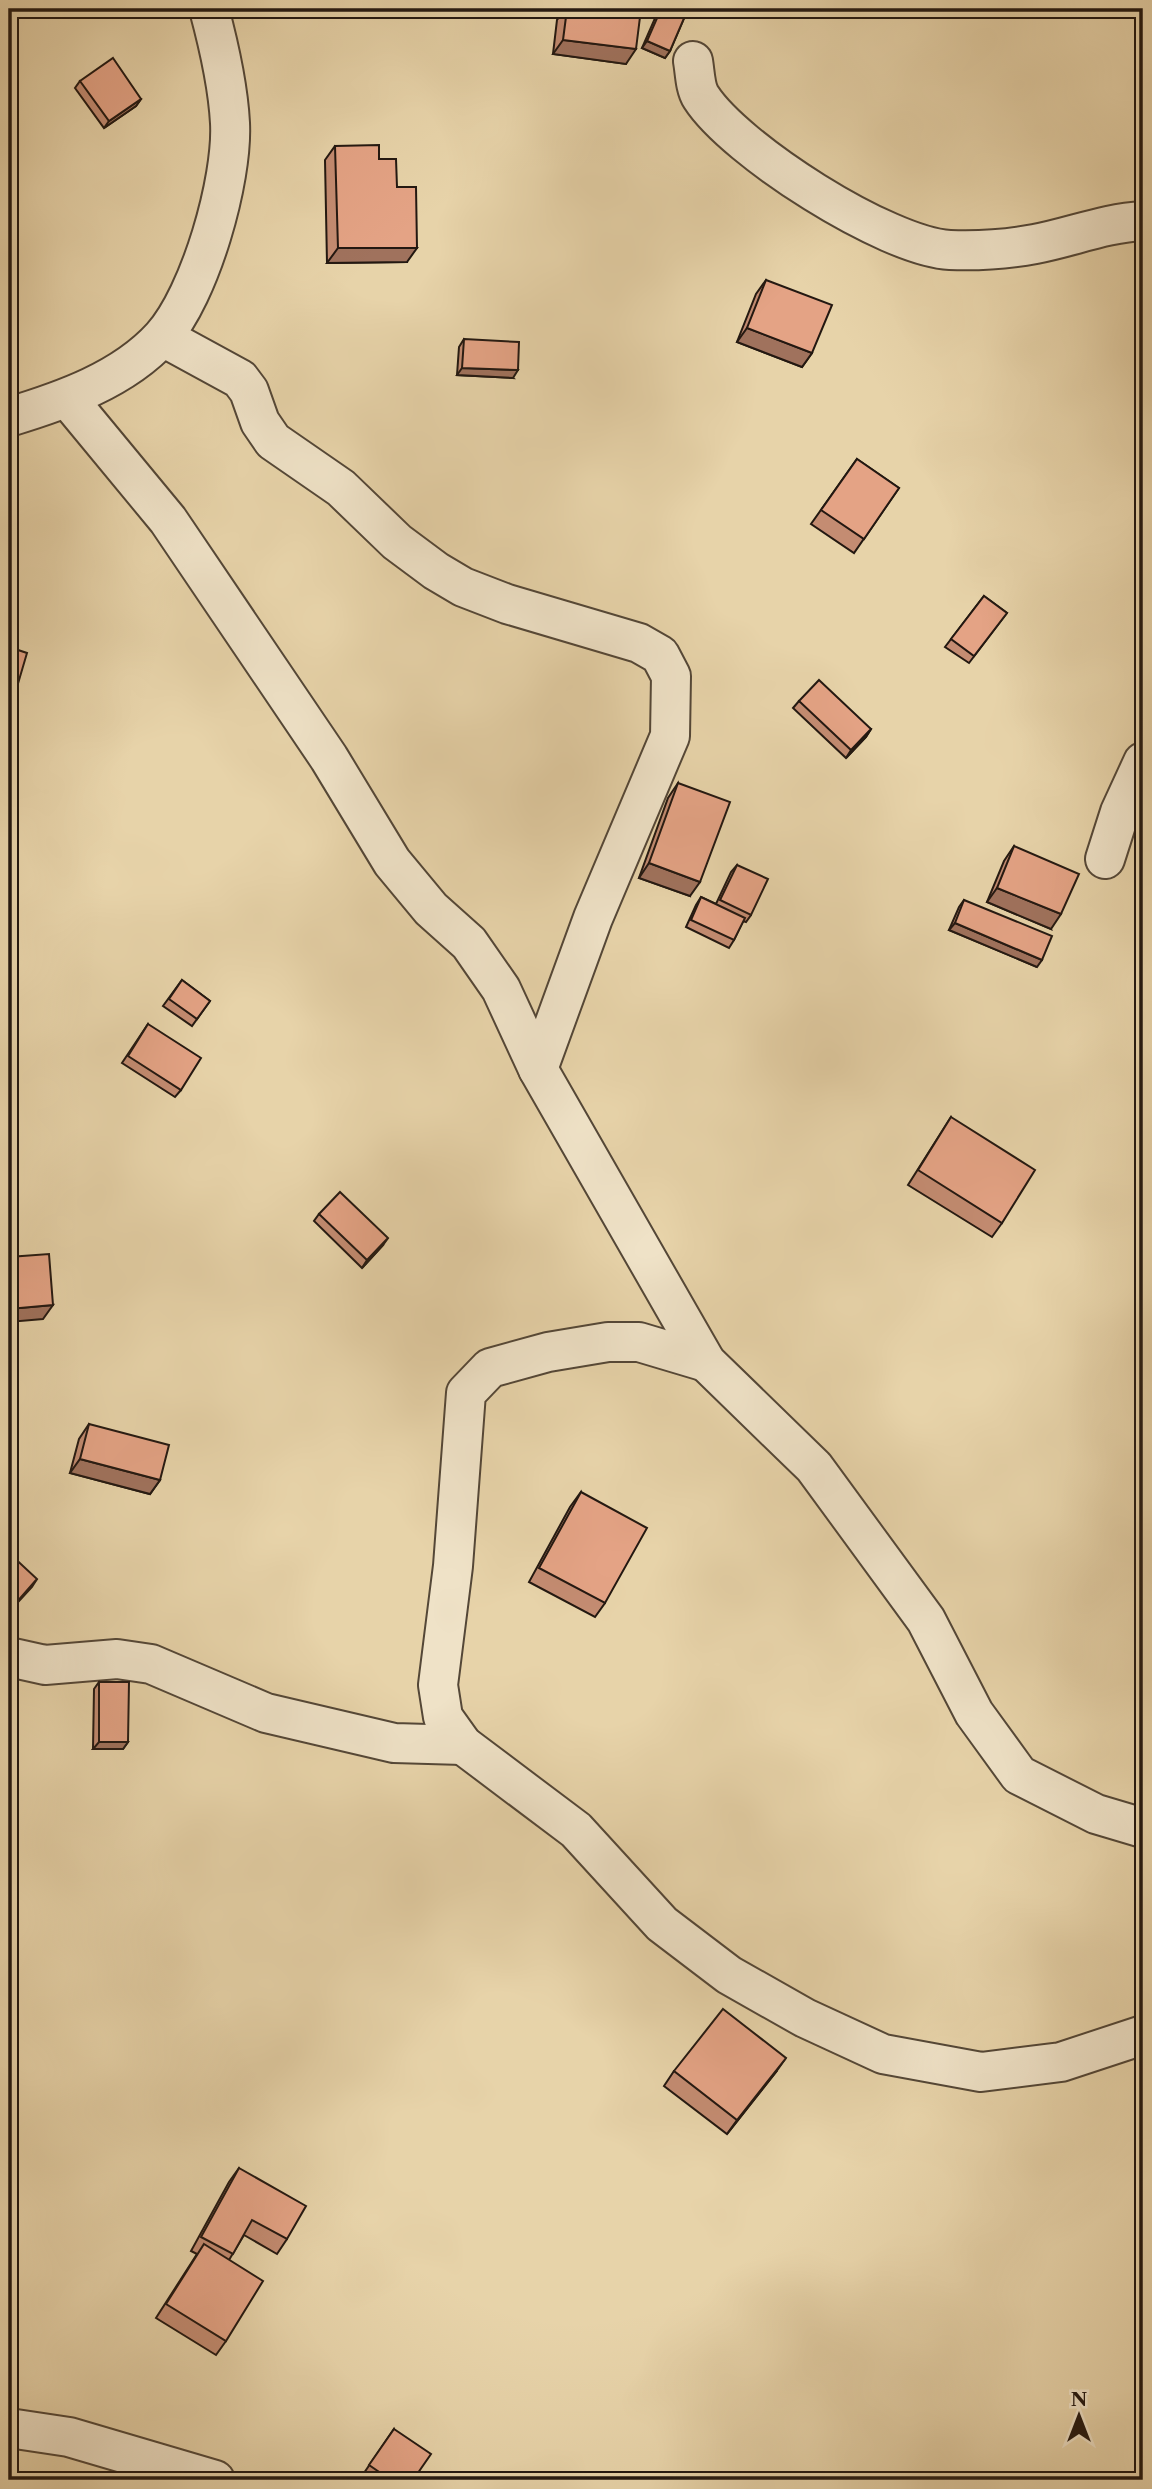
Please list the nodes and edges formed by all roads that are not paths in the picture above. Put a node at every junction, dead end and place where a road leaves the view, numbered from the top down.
1 (209, 9) edge
2 (693, 61) dead end
3 (1143, 221) edge
4 (163, 337) junction
5 (68, 400) junction
6 (9, 417) edge
7 (1143, 762) edge
8 (1105, 859) dead end
9 (538, 1069) junction
10 (706, 1362) junction
11 (9, 1657) edge
12 (463, 1745) junction
13 (1143, 1828) edge
14 (1143, 2035) edge
15 (9, 2428) edge
16 (215, 2480) edge

1 - 4 street
2 - 3 street
4 - 5 street
4 - 9 street
5 - 6 street
5 - 9 street
7 - 8 street
9 - 10 street
10 - 12 street
10 - 13 street
11 - 12 street
12 - 14 street
15 - 16 street

